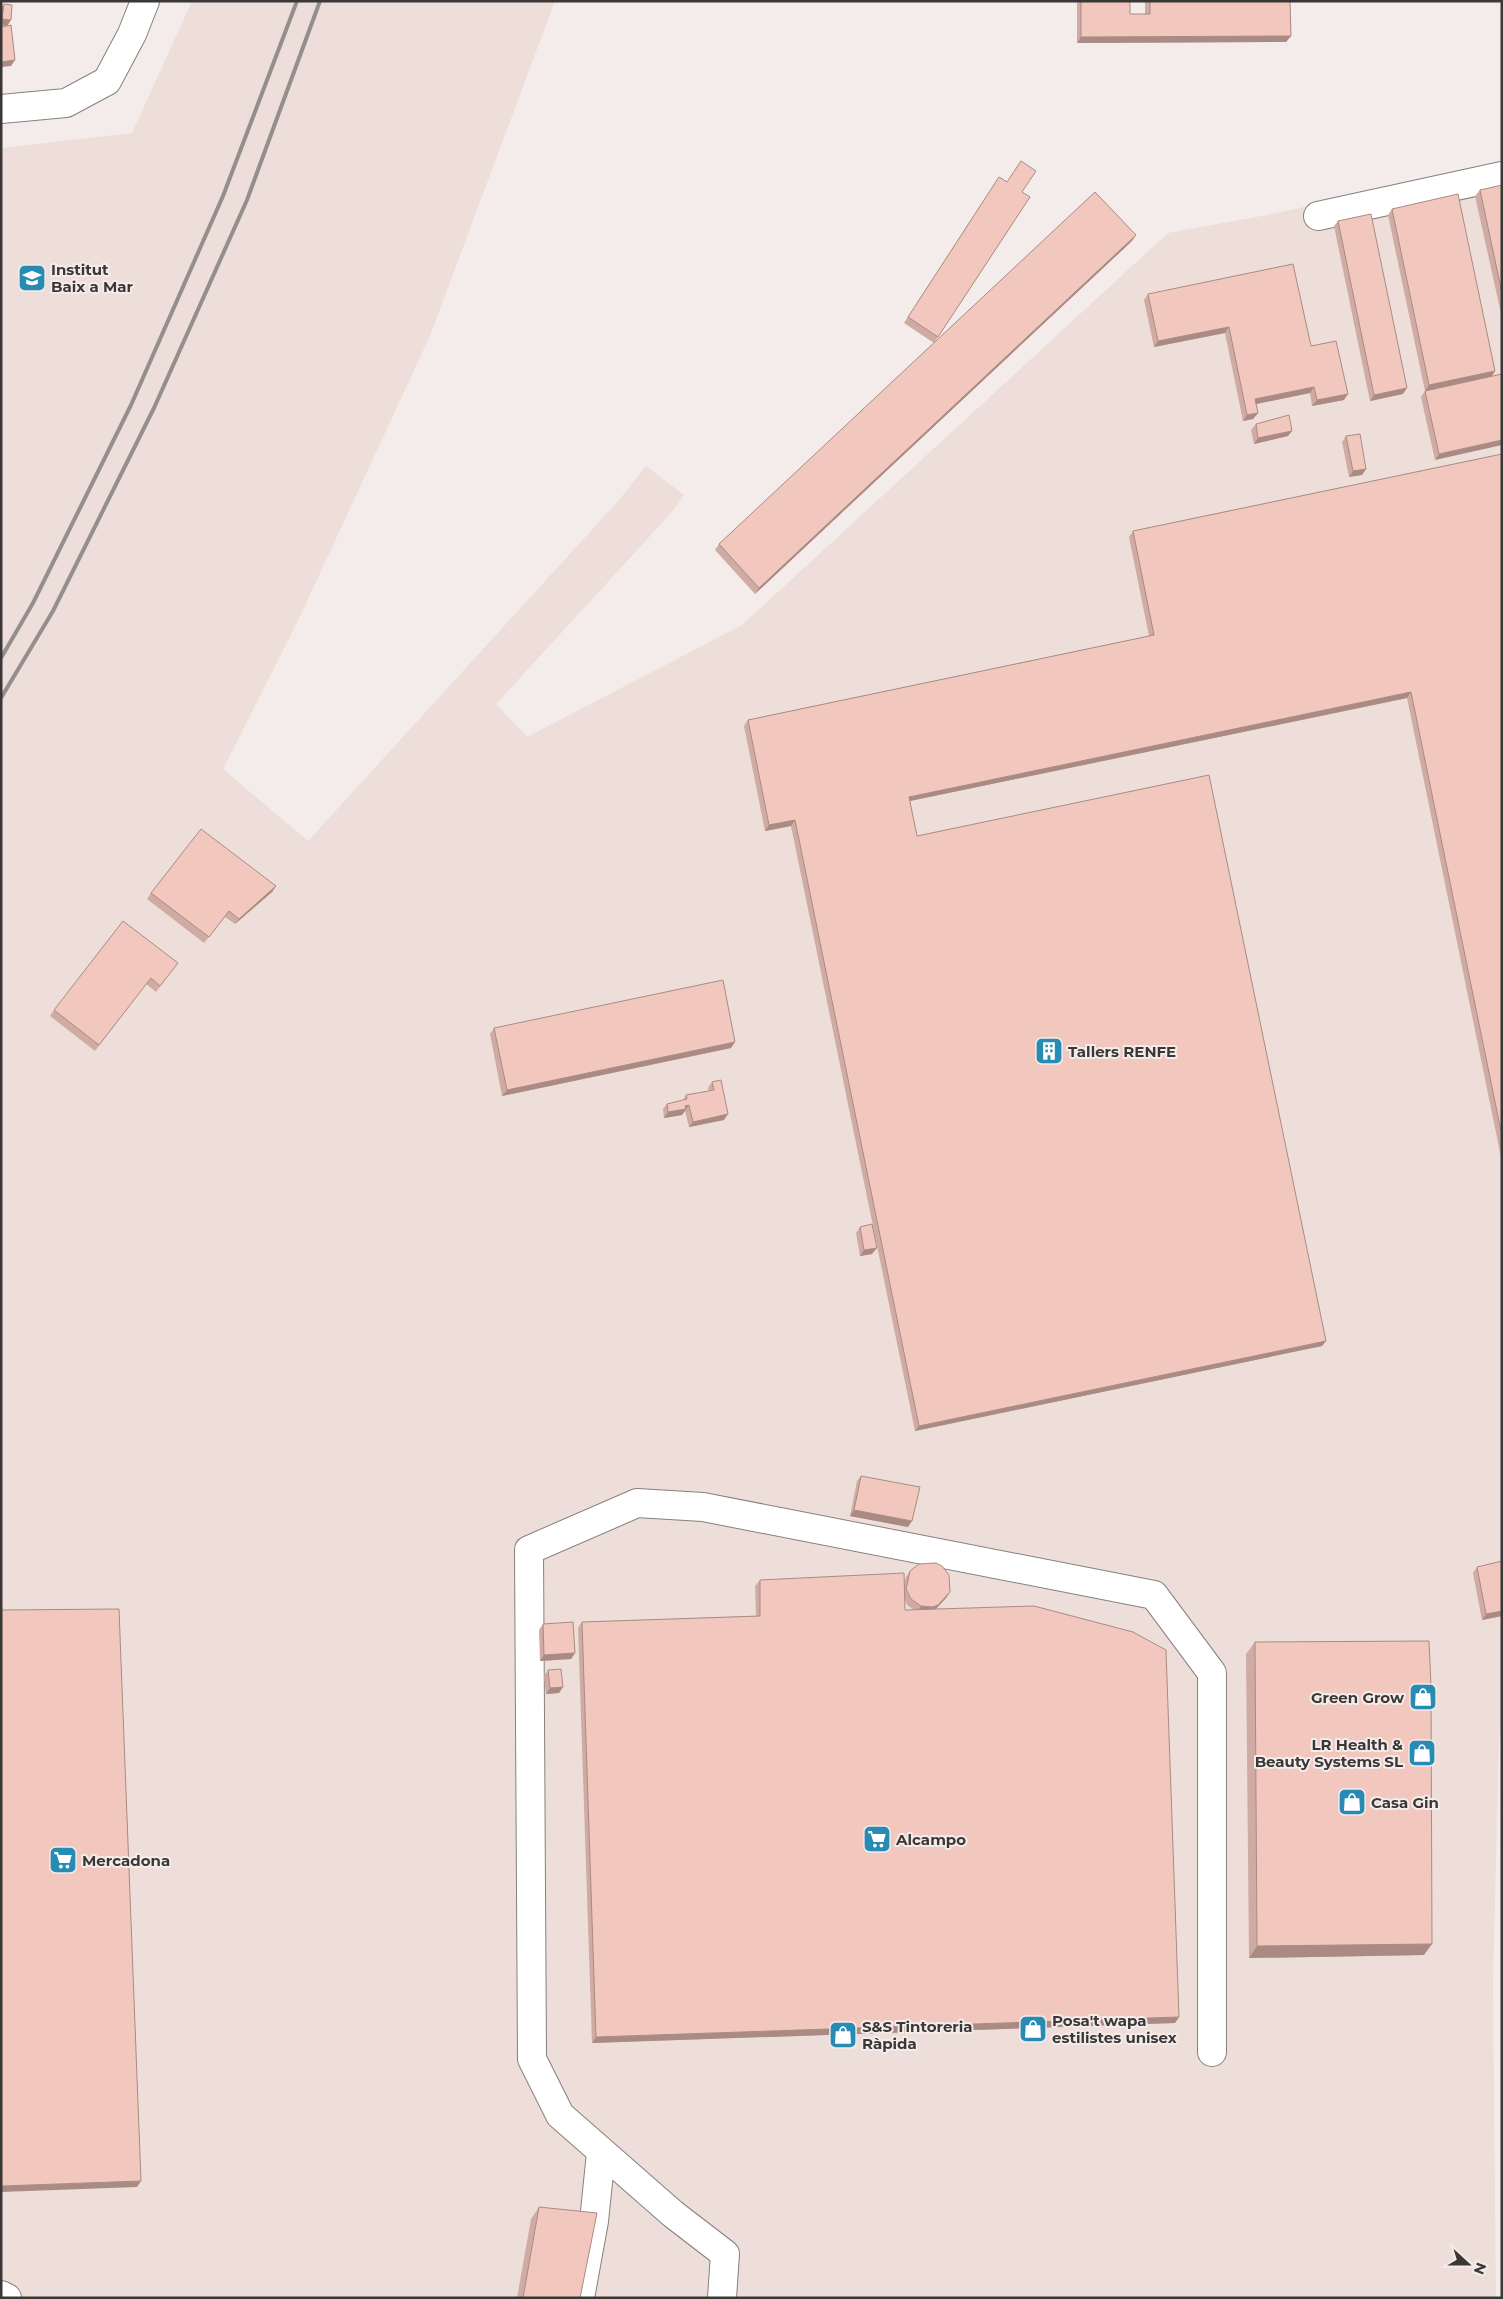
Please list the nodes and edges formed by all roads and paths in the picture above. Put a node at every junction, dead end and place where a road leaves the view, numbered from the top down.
1 (145, 1) edge
2 (1, 109) edge
3 (1502, 176) edge
4 (1318, 216) dead end
5 (1212, 2052) dead end
6 (601, 2153) junction
7 (1, 2295) edge
8 (7, 2298) edge
9 (580, 2298) edge
10 (722, 2298) edge

1 - 2 street
3 - 4 street
5 - 6 street
6 - 9 street
6 - 10 street
7 - 8 street

